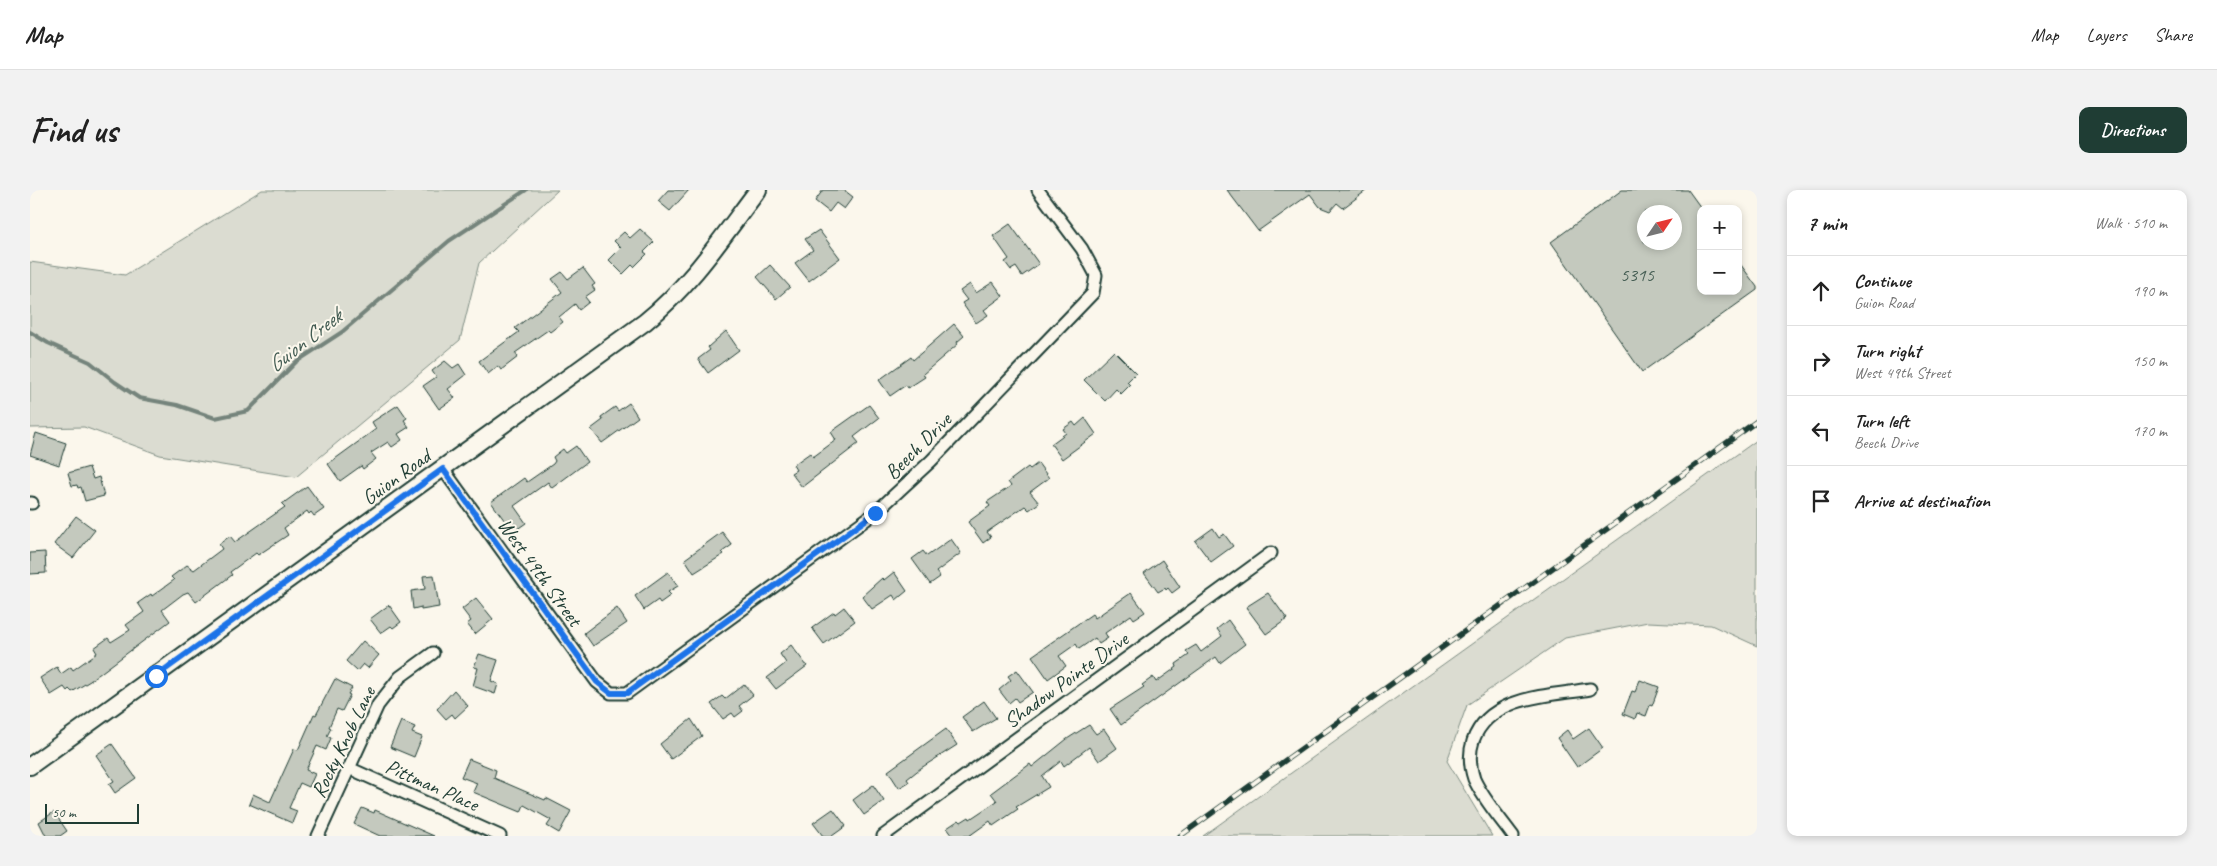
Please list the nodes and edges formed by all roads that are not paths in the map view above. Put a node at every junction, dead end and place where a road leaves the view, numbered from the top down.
1 (758, 190) edge
2 (1038, 190) edge
3 (443, 469) junction
4 (1271, 553) dead end
5 (433, 653) dead end
6 (1590, 689) dead end
7 (611, 693) joint
8 (30, 766) edge
9 (349, 768) junction
10 (318, 836) edge
11 (500, 836) edge
12 (883, 836) edge
13 (1513, 836) edge

1 - 3 street, Guion Road
2 - 7 street, Beech Drive
3 - 7 street, West 49th Street
3 - 8 street, Guion Road
4 - 12 street, Shadow Pointe Drive
5 - 9 street, Rocky Knob Lane
6 - 13 street
9 - 10 street, Rocky Knob Lane
9 - 11 street, Pittman Place

